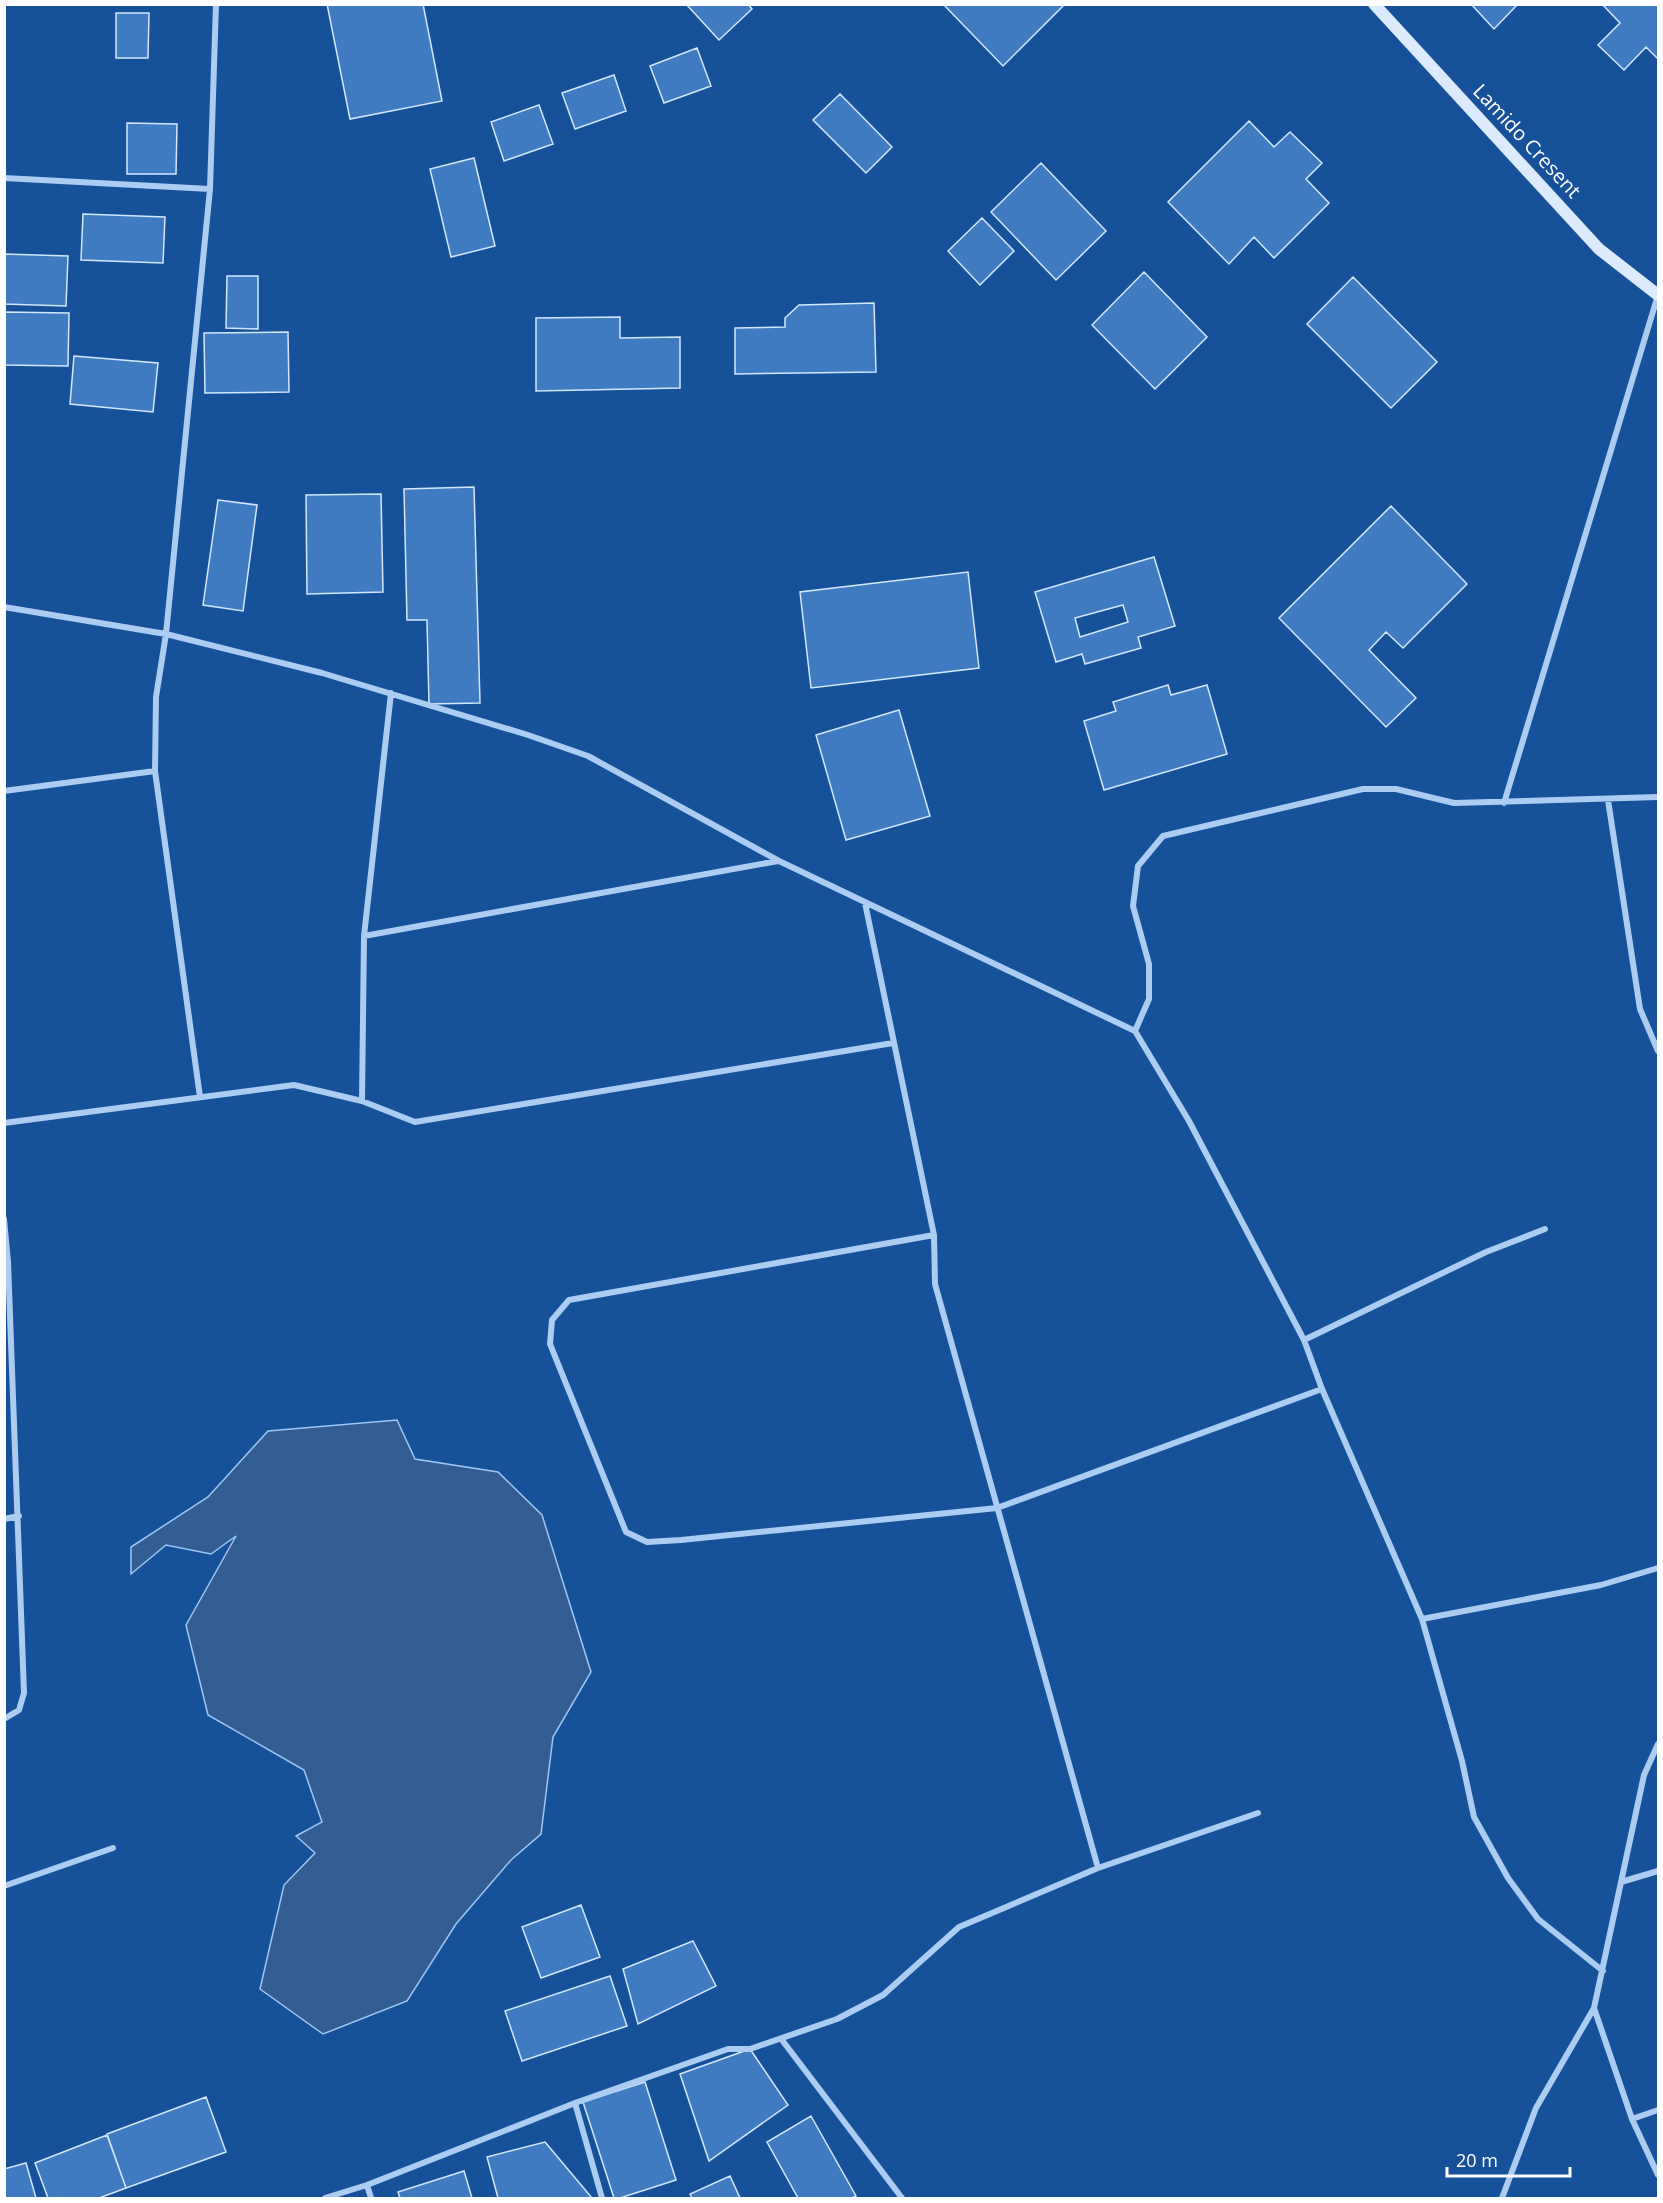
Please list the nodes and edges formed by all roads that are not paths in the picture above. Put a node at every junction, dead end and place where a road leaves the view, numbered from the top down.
1 (216, 4) edge
2 (1374, 4) edge
3 (4, 178) edge
4 (210, 189) junction
5 (1659, 295) edge
6 (4, 607) edge
7 (166, 634) junction
8 (391, 693) junction
9 (155, 771) junction
10 (4, 791) edge
11 (1659, 797) edge
12 (1608, 800) junction
13 (1504, 803) junction
14 (779, 861) junction
15 (865, 903) junction
16 (364, 936) junction
17 (1135, 1031) junction
18 (893, 1043) junction
19 (1659, 1051) edge
20 (200, 1097) junction
21 (362, 1101) junction
22 (4, 1123) edge
23 (4, 1219) edge
24 (1545, 1229) dead end
25 (934, 1236) junction
26 (6, 1262) edge
27 (1304, 1340) junction
28 (1322, 1389) junction
29 (997, 1508) junction
30 (19, 1516) junction
31 (4, 1519) edge
32 (1659, 1568) edge
33 (1422, 1619) junction
34 (4, 1719) edge
35 (1659, 1744) edge
36 (1258, 1813) dead end
37 (113, 1848) dead end
38 (1098, 1868) junction
39 (1659, 1871) edge
40 (1622, 1882) junction
41 (4, 1886) edge
42 (1603, 1971) junction
43 (1594, 2008) junction
44 (782, 2040) junction
45 (575, 2103) junction
46 (1659, 2110) edge
47 (1632, 2119) junction
48 (1659, 2175) edge
49 (367, 2185) junction
50 (325, 2199) edge
51 (370, 2199) edge
52 (602, 2199) edge
53 (902, 2199) edge
54 (1502, 2199) edge

1 - 4 street
2 - 5 street, Lamido Cresent
3 - 4 street
4 - 7 street
5 - 13 street
6 - 7 street
7 - 8 street
7 - 9 street
8 - 14 street
8 - 16 street
9 - 10 street
9 - 20 street
11 - 12 street
12 - 13 street
12 - 19 street
13 - 17 street
14 - 15 street
14 - 16 street
15 - 17 street
15 - 18 street
16 - 21 street
17 - 27 street
18 - 21 street
18 - 25 street
20 - 21 street
20 - 22 street
23 - 26 street
24 - 27 street
25 - 29 street
25 - 29 street
26 - 30 street
27 - 28 street
28 - 29 street
28 - 33 street
29 - 38 street
30 - 31 street
30 - 34 street
32 - 33 street
33 - 42 street
35 - 40 street
36 - 38 street
37 - 41 street
38 - 44 street
39 - 40 street
40 - 42 street
42 - 43 street
43 - 47 street
43 - 54 street
44 - 45 street
44 - 53 street
45 - 49 street
45 - 52 street
46 - 47 street
47 - 48 street
49 - 50 street
49 - 51 street

